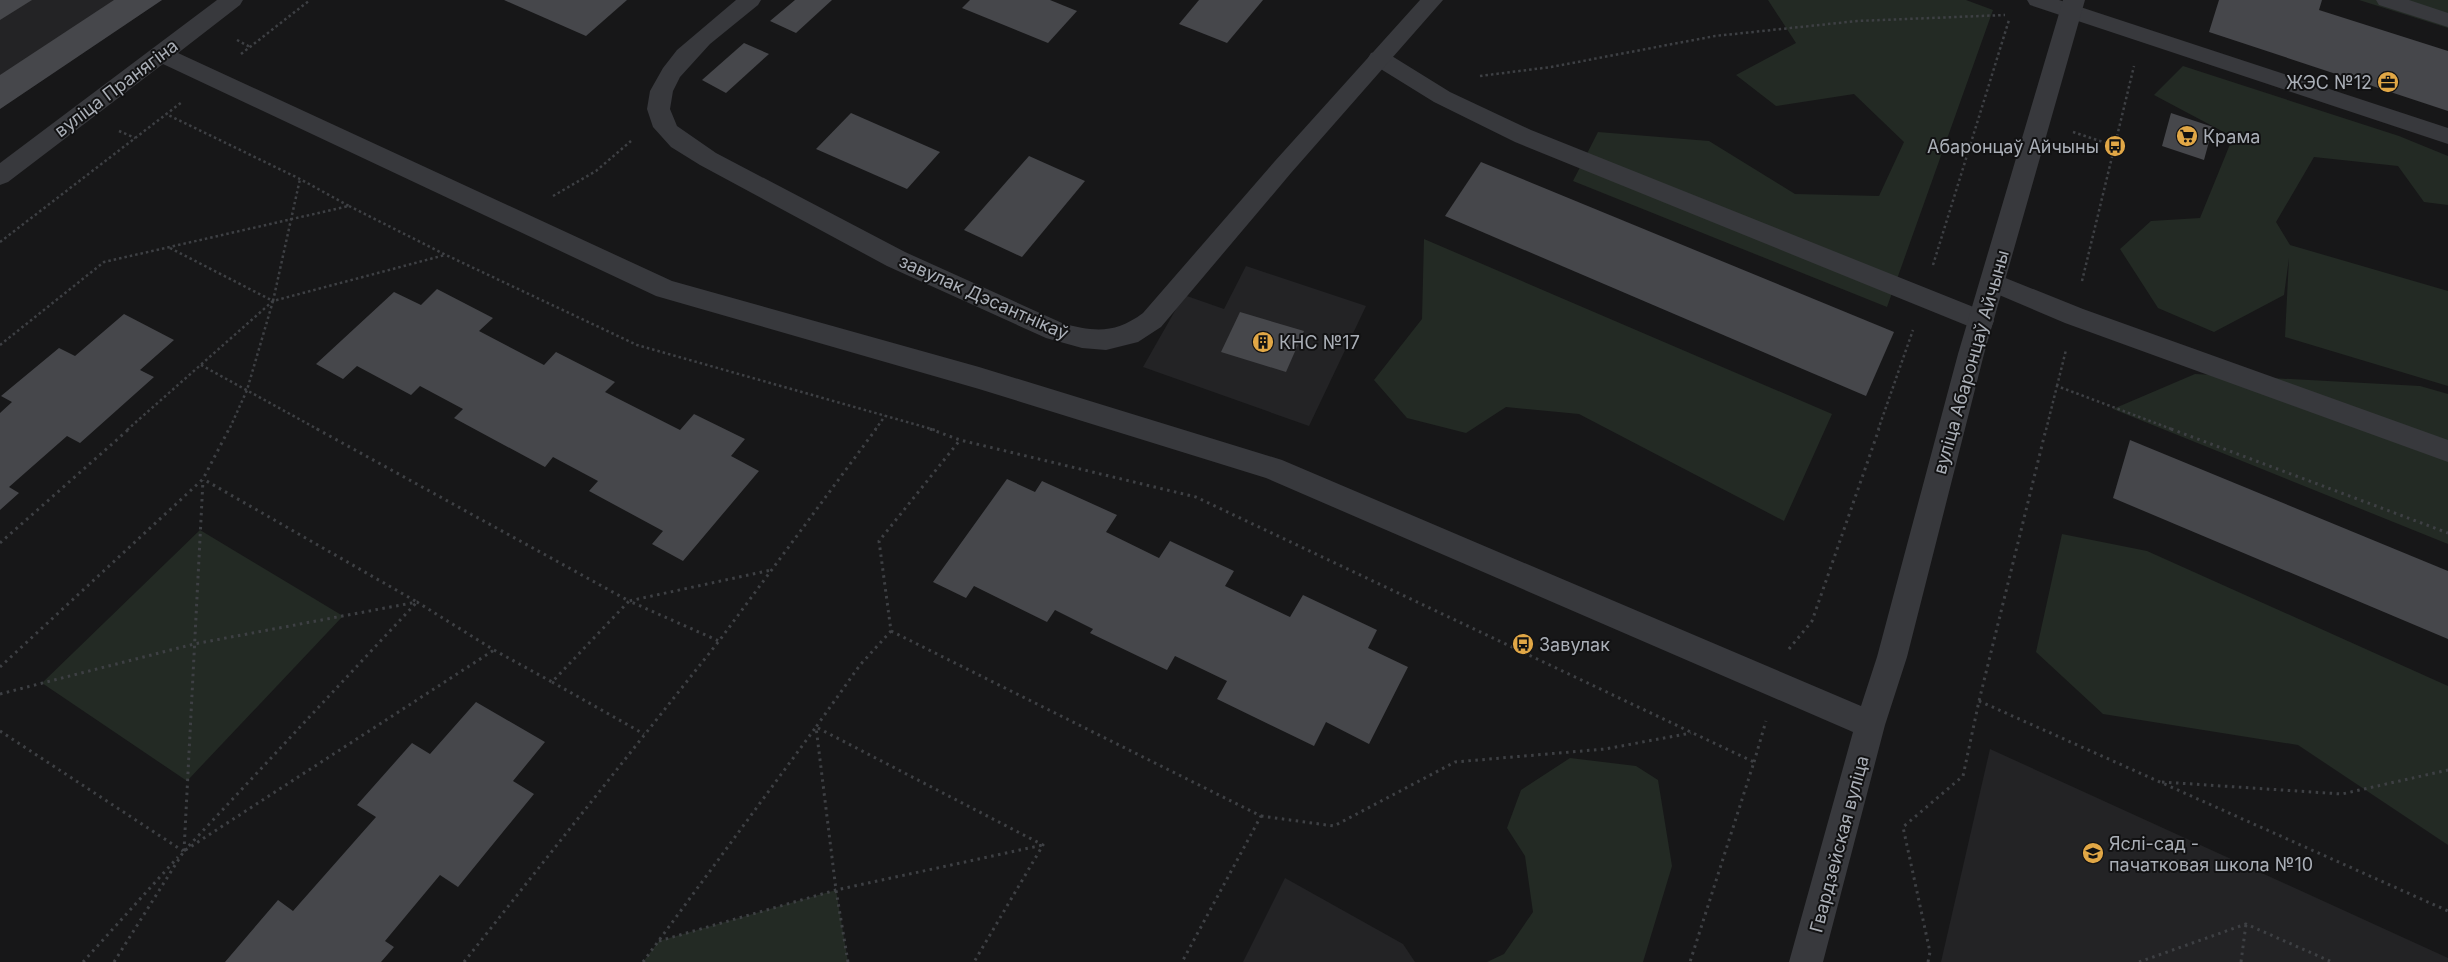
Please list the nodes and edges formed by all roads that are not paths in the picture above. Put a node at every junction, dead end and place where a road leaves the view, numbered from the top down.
1 (232, 0) edge
2 (750, 0) edge
3 (1432, 0) edge
4 (2037, 0) edge
5 (2386, 0) edge
6 (2072, 5) edge
7 (2448, 20) edge
8 (161, 54) junction
9 (1379, 58) junction
10 (2448, 136) edge
11 (0, 176) edge
12 (1993, 282) junction
13 (1982, 321) junction
14 (2448, 452) edge
15 (1870, 725) junction
16 (1806, 962) edge

1 - 8 street, вуліца Пранягіна
2 - 9 street, завулак Дэсантнікаў
3 - 9 street
4 - 6 lane
5 - 7 lane
6 - 10 lane
6 - 12 street, вуліца Абаронцаў Айчыны
8 - 11 street, вуліца Пранягіна
8 - 15 street
9 - 13 lane
12 - 13 street, вуліца Абаронцаў Айчыны
12 - 14 lane
13 - 15 street, вуліца Абаронцаў Айчыны
15 - 16 street, Гвардзейская вуліца

